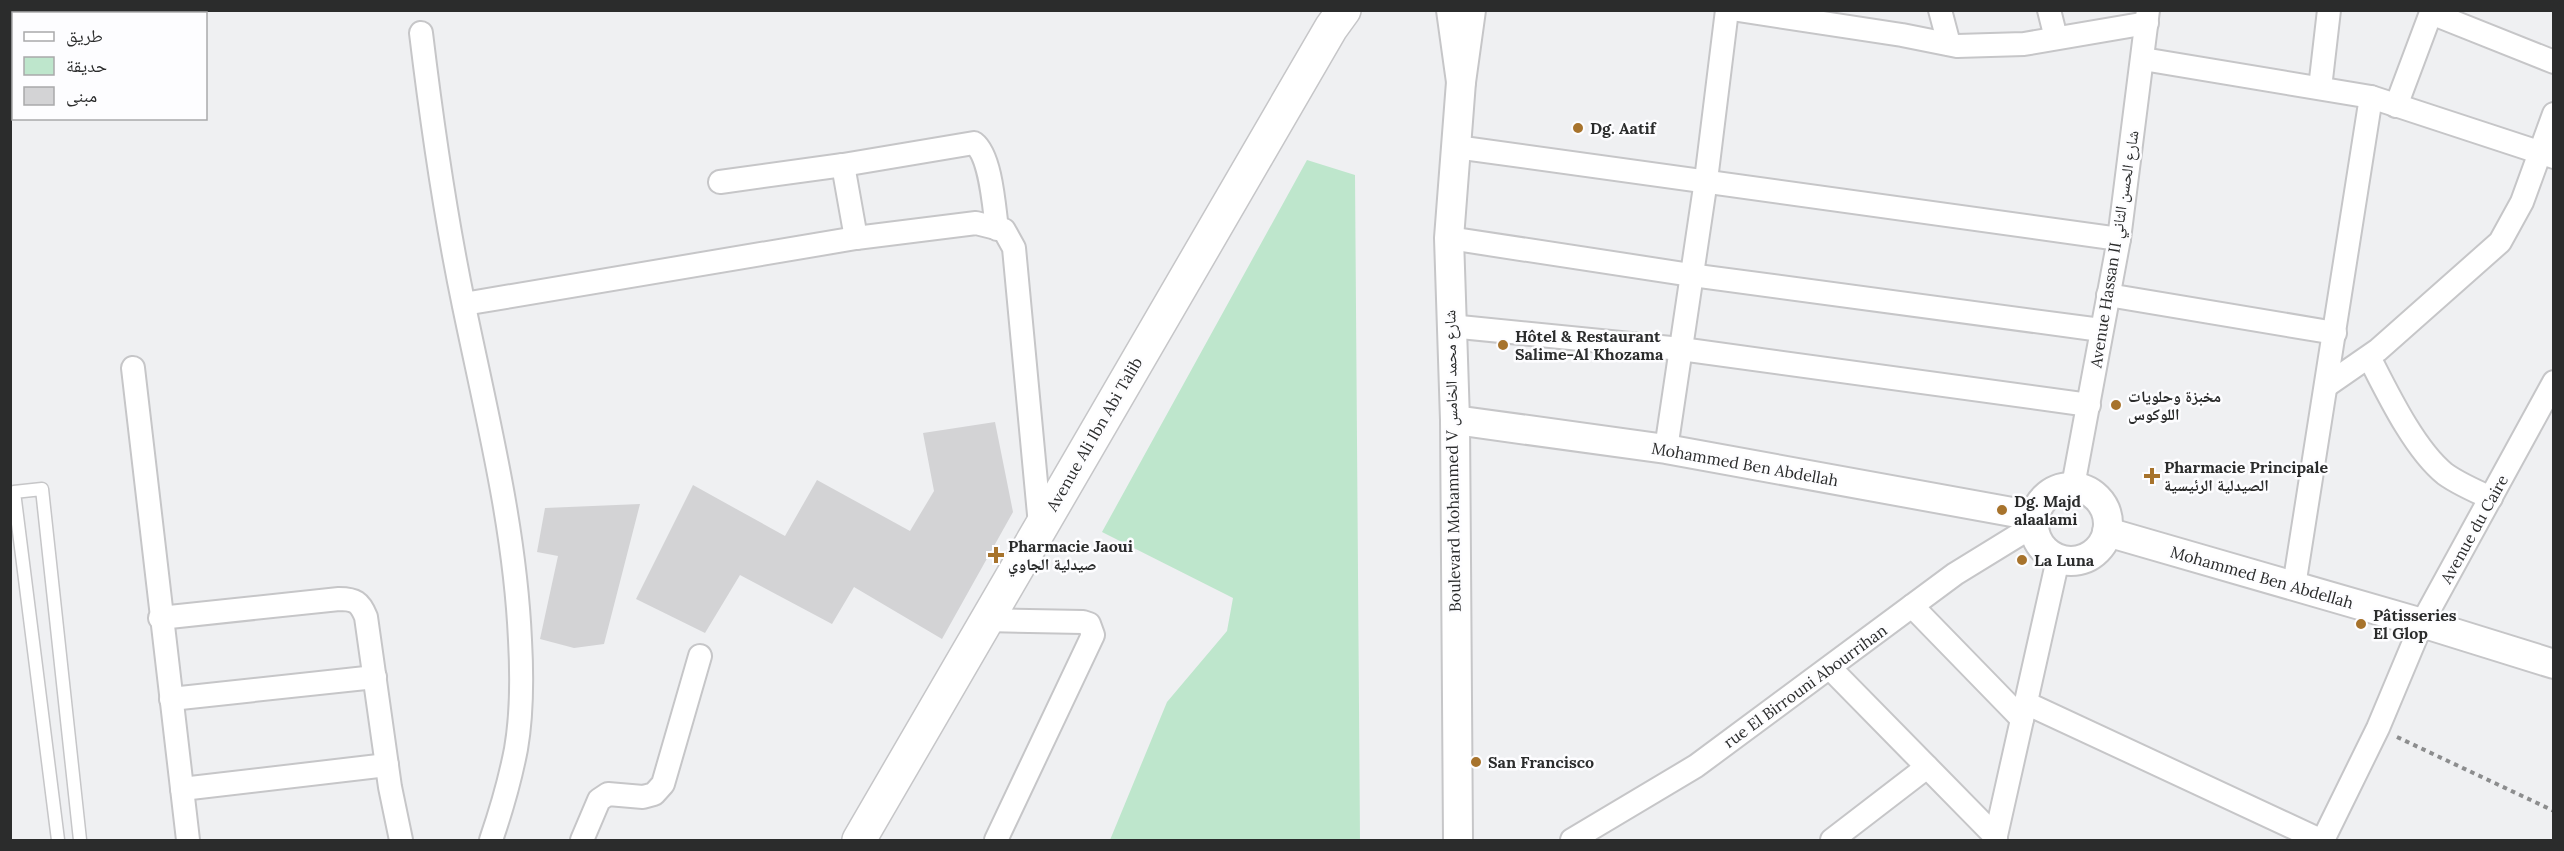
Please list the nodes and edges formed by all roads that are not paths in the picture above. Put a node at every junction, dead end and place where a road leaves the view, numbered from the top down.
1 (1452, 10) edge
2 (1471, 10) edge
3 (1727, 10) edge
4 (1738, 10) edge
5 (1940, 10) edge
6 (2049, 10) edge
7 (2329, 10) edge
8 (2431, 12) edge
9 (1338, 16) edge
10 (2147, 17) edge
11 (421, 33) dead end
12 (2056, 38) junction
13 (1949, 44) junction
14 (2143, 59) junction
15 (2553, 62) edge
16 (1461, 82) junction
17 (2320, 88) junction
18 (2371, 97) junction
19 (2396, 106) junction
20 (2553, 114) edge
21 (1456, 147) junction
22 (2547, 154) edge
23 (843, 165) junction
24 (1706, 180) junction
25 (720, 183) dead end
26 (997, 229) junction
27 (856, 238) junction
28 (1449, 238) junction
29 (2119, 239) junction
30 (1691, 274) junction
31 (2108, 295) junction
32 (464, 304) junction
33 (1450, 326) junction
34 (2101, 330) junction
35 (2335, 333) junction
36 (1681, 349) junction
37 (2369, 357) junction
38 (133, 368) dead end
39 (2326, 386) junction
40 (2551, 392) edge
41 (2089, 405) junction
42 (1455, 420) junction
43 (1666, 449) junction
44 (2073, 486) junction
45 (2491, 498) junction
46 (2034, 521) junction
47 (1040, 525) junction
48 (2107, 532) junction
49 (2058, 559) junction
50 (2295, 586) junction
51 (1912, 606) junction
52 (160, 618) junction
53 (986, 620) junction
54 (2422, 623) junction
55 (700, 656) dead end
56 (2553, 664) edge
57 (1830, 668) junction
58 (375, 677) junction
59 (171, 699) junction
60 (2024, 711) junction
61 (387, 765) junction
62 (1927, 766) junction
63 (182, 789) junction
64 (1996, 839) edge
65 (58, 840) edge
66 (80, 840) edge
67 (188, 840) edge
68 (401, 840) edge
69 (491, 840) edge
70 (582, 840) edge
71 (859, 840) edge
72 (996, 840) edge
73 (1458, 840) edge
74 (1572, 840) edge
75 (1832, 840) edge
76 (2322, 840) edge

1 - 16 street, Boulevard Mohammed V شارع محمد الخامس
2 - 16 street, Boulevard Mohammed V شارع محمد الخامس
3 - 24 street
4 - 13 street
5 - 13 street
6 - 12 street
7 - 17 street
8 - 15 street
8 - 19 street
9 - 47 main road, Avenue Ali Ibn Abi Talib
10 - 12 street
10 - 14 street, Avenue Hassan II شارع الحسن الثاني
11 - 32 street
12 - 13 street
14 - 17 street
14 - 29 street, Avenue Hassan II شارع الحسن الثاني
16 - 21 street, Boulevard Mohammed V شارع محمد الخامس
17 - 18 street
18 - 19 street
18 - 35 street
19 - 22 street
20 - 22 street
21 - 24 street
21 - 28 street, Boulevard Mohammed V شارع محمد الخامس
22 - 37 street
23 - 25 street
23 - 26 street
23 - 27 street
24 - 29 street
24 - 30 street
26 - 27 street
26 - 47 street
27 - 32 street
28 - 30 street
28 - 33 street, Boulevard Mohammed V شارع محمد الخامس
29 - 31 street, Avenue Hassan II شارع الحسن الثاني
30 - 34 street
30 - 36 street
31 - 34 street, Avenue Hassan II شارع الحسن الثاني
31 - 35 street
32 - 69 street
33 - 36 street
33 - 42 street, Boulevard Mohammed V شارع محمد الخامس
34 - 41 street, Avenue Hassan II شارع الحسن الثاني
35 - 39 street
36 - 41 street
36 - 43 street
37 - 39 street
37 - 45 street
38 - 52 street
39 - 50 street
40 - 45 street, Avenue du Caire
41 - 44 street, Avenue Hassan II شارع الحسن الثاني
42 - 43 street, Mohammed Ben Abdellah
42 - 73 street, Boulevard Mohammed V شارع محمد الخامس
43 - 46 street, Mohammed Ben Abdellah
44 - 46 street
44 - 48 street
45 - 54 street, Avenue du Caire
46 - 49 street
46 - 51 street, rue El Birrouni Abourrihan
47 - 53 main road, Avenue Ali Ibn Abi Talib
48 - 49 street
48 - 50 street, Mohammed Ben Abdellah
49 - 60 street
50 - 54 street, Mohammed Ben Abdellah
51 - 57 street, rue El Birrouni Abourrihan
51 - 60 street
52 - 58 street
52 - 59 street
53 - 71 main road, Avenue Ali Ibn Abi Talib
53 - 72 street
54 - 56 street, Mohammed Ben Abdellah
54 - 76 street, Avenue du Caire
55 - 70 street
57 - 62 street
57 - 74 street, rue El Birrouni Abourrihan
58 - 59 street
58 - 61 street
59 - 63 street
60 - 64 street
60 - 76 street
61 - 63 street
61 - 68 street
62 - 64 street
62 - 75 street
63 - 67 street
65 - 66 lane

